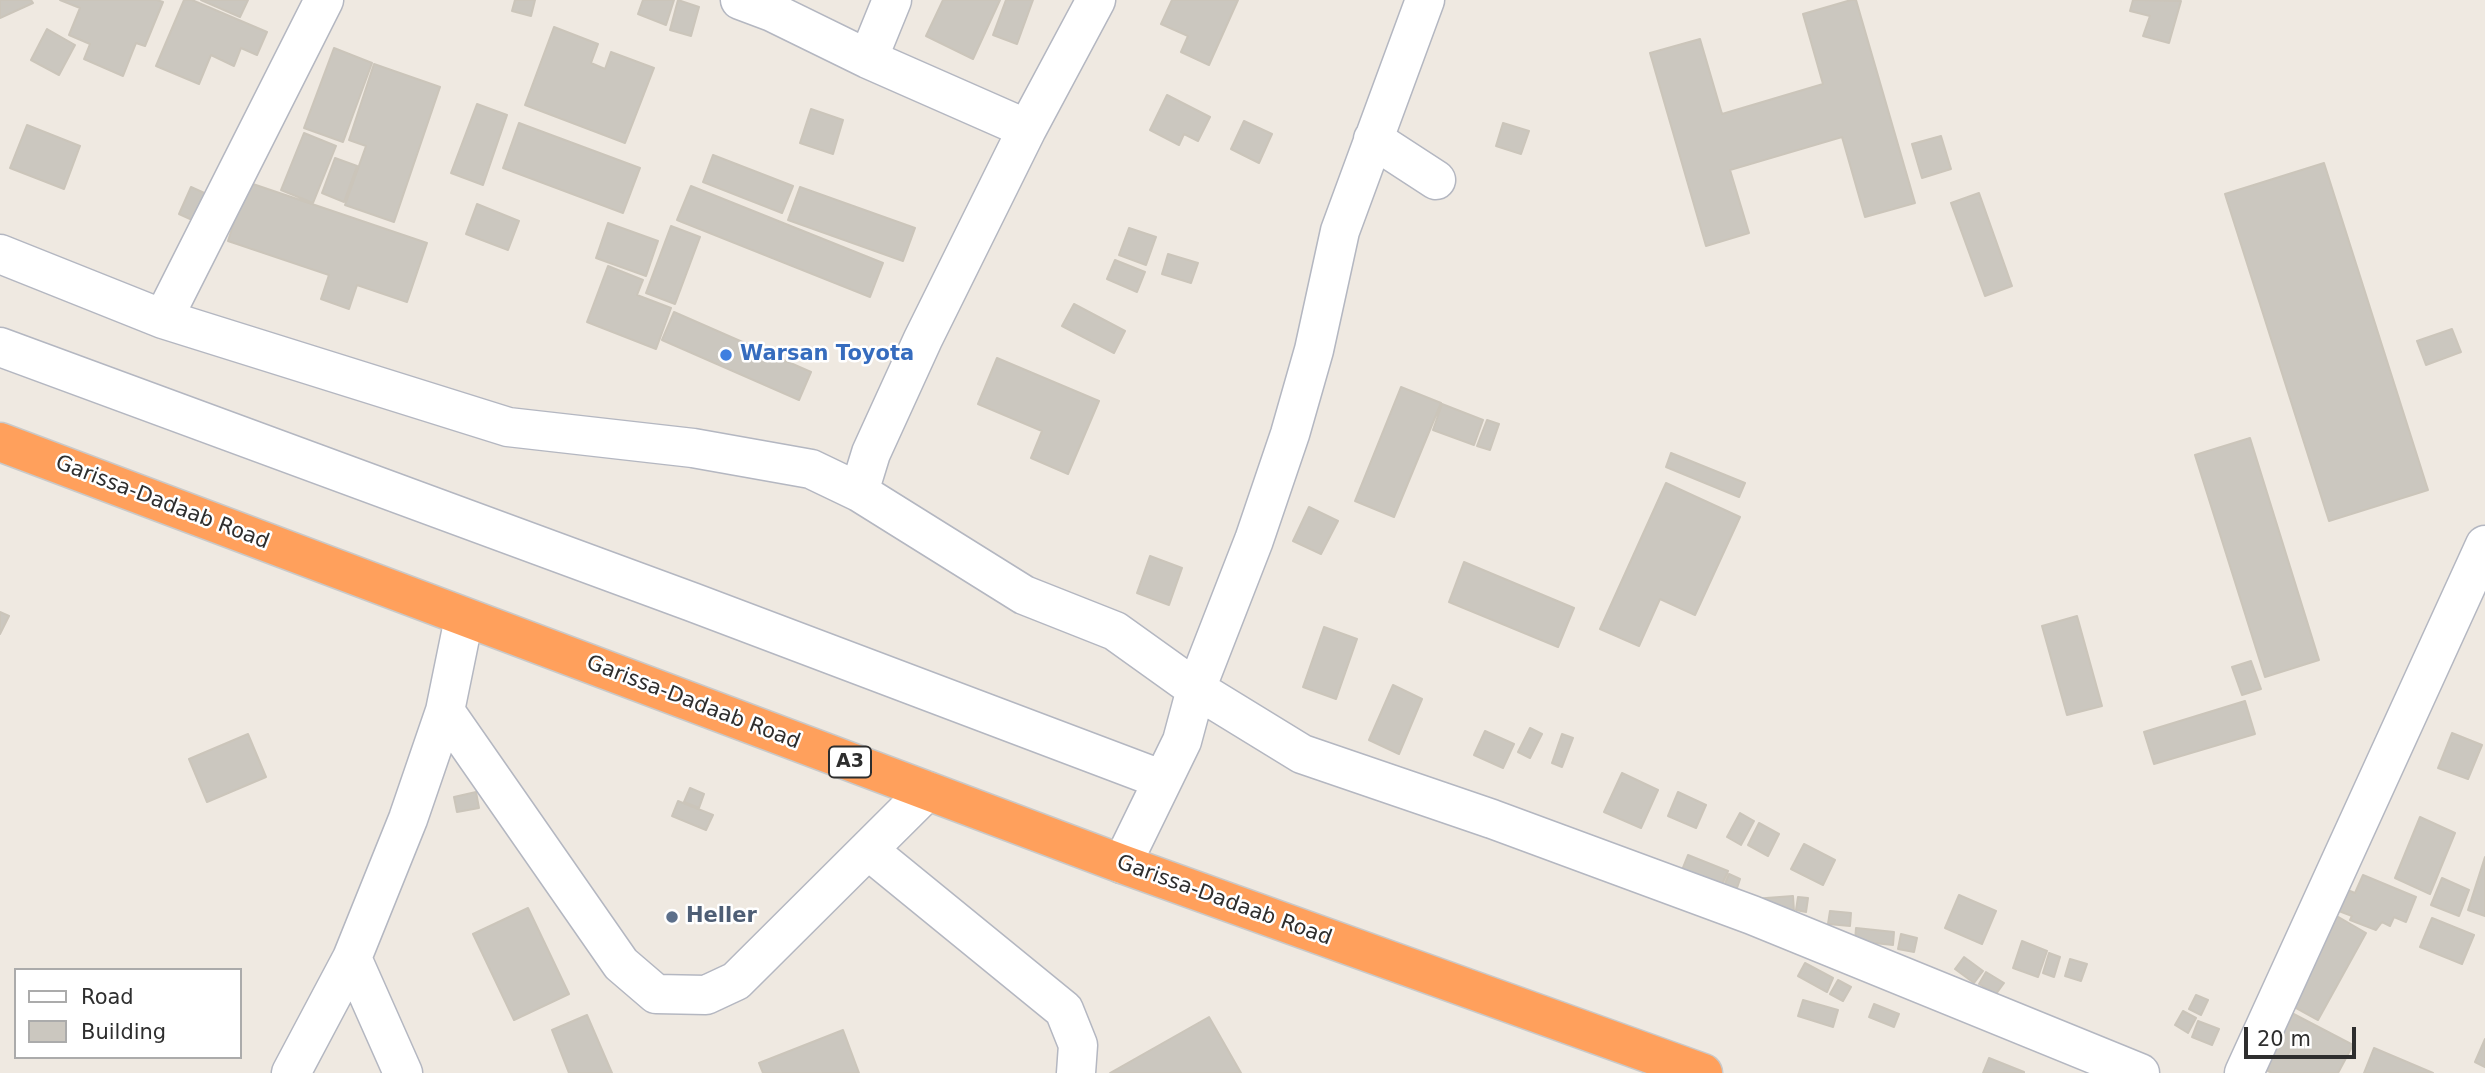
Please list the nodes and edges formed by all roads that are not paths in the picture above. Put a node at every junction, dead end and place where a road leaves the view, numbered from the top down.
1 (324, 0) edge
2 (740, 0) edge
3 (892, 0) edge
4 (1096, 0) edge
5 (1425, 0) edge
6 (868, 59) junction
7 (1027, 129) junction
8 (1373, 139) junction
9 (1436, 180) dead end
10 (0, 254) edge
11 (163, 319) junction
12 (0, 347) edge
13 (0, 442) edge
14 (859, 492) junction
15 (2485, 545) edge
16 (2473, 610) edge
17 (464, 618) junction
18 (1196, 689) junction
19 (445, 711) junction
20 (1163, 780) junction
21 (927, 791) junction
22 (868, 850) junction
23 (1122, 864) junction
24 (352, 958) junction
25 (291, 1073) edge
26 (403, 1073) edge
27 (1076, 1073) edge
28 (1703, 1073) edge
29 (2140, 1073) edge
30 (2244, 1073) edge

1 - 11 street
2 - 6 street
3 - 6 street
4 - 7 street
5 - 8 street
6 - 7 street
7 - 14 street
8 - 9 street
8 - 18 street
10 - 11 street
11 - 14 street
12 - 20 street
13 - 17 highway, Garissa-Dadaab Road / A3
14 - 18 street
15 - 16 street
16 - 30 street
17 - 19 street
17 - 21 highway, Garissa-Dadaab Road / A3
18 - 20 street
18 - 29 street
19 - 22 street
19 - 24 street
20 - 23 street
21 - 22 street
21 - 23 highway, Garissa-Dadaab Road / A3
22 - 27 street
23 - 28 highway, Garissa-Dadaab Road / A3
24 - 25 street
24 - 26 street

